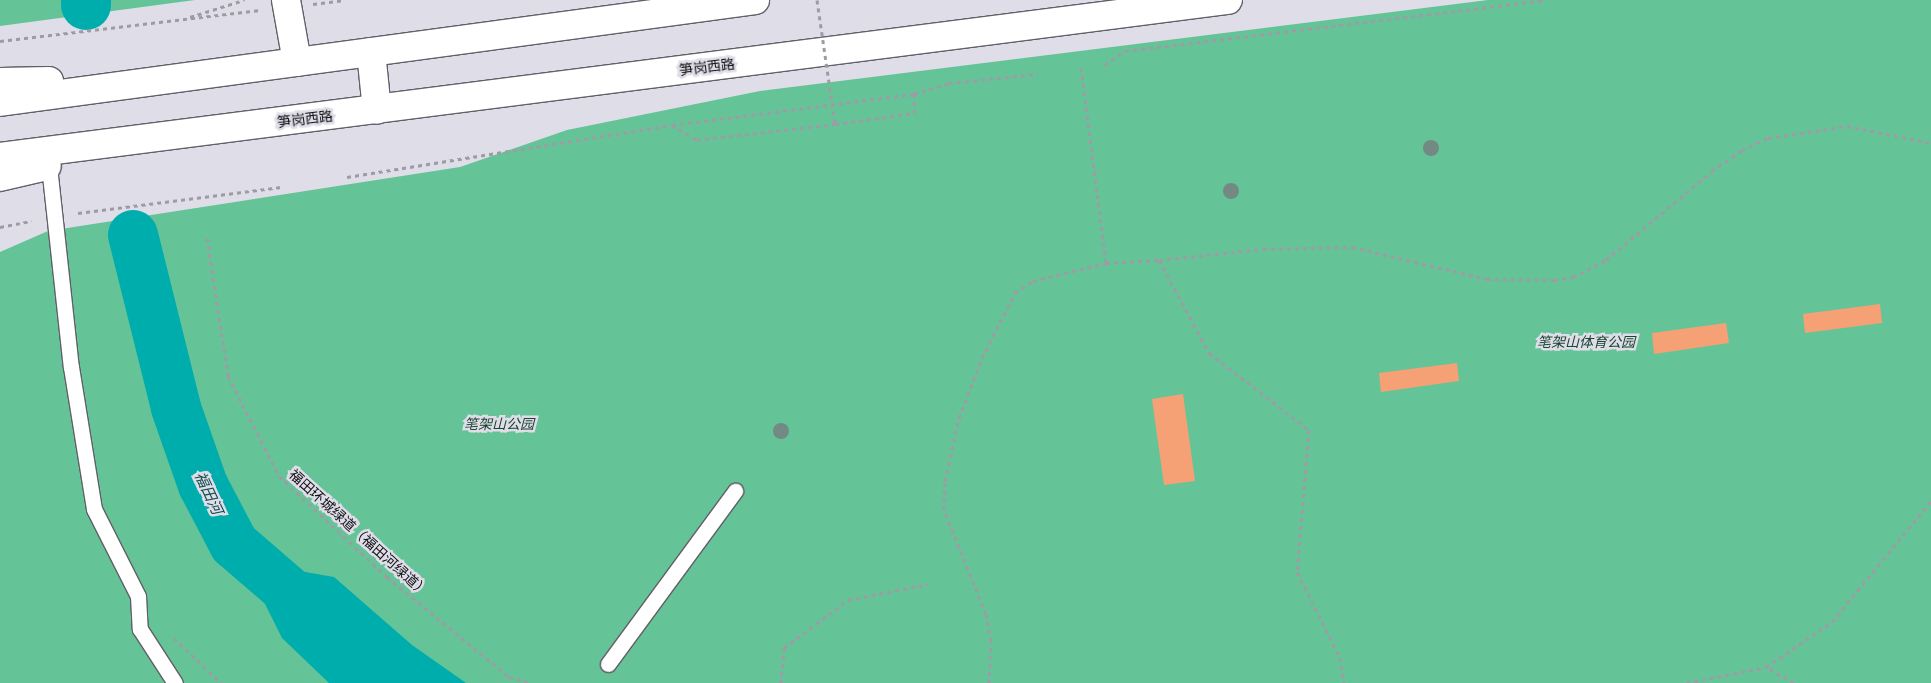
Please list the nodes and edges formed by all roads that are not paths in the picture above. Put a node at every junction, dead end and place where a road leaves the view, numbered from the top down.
1 (756, 0) edge
2 (1228, 0) edge
3 (287, 4) edge
4 (371, 52) junction
5 (297, 62) junction
6 (178, 78) junction
7 (0, 82) edge
8 (0, 102) edge
9 (377, 110) junction
10 (186, 134) junction
11 (0, 157) edge
12 (49, 166) junction
13 (0, 177) edge
14 (735, 491) dead end
15 (608, 664) dead end
16 (175, 683) edge

1 - 4 main road
2 - 9 main road, 笋岗西路
3 - 5 main road
4 - 5 main road
4 - 9 main road
5 - 6 main road
6 - 7 main road
6 - 8 main road
9 - 10 main road, 笋岗西路
10 - 11 main road, 笋岗西路
10 - 12 main road, 笋岗西路
12 - 13 main road, 笋岗西路
12 - 16 lane
14 - 15 lane

